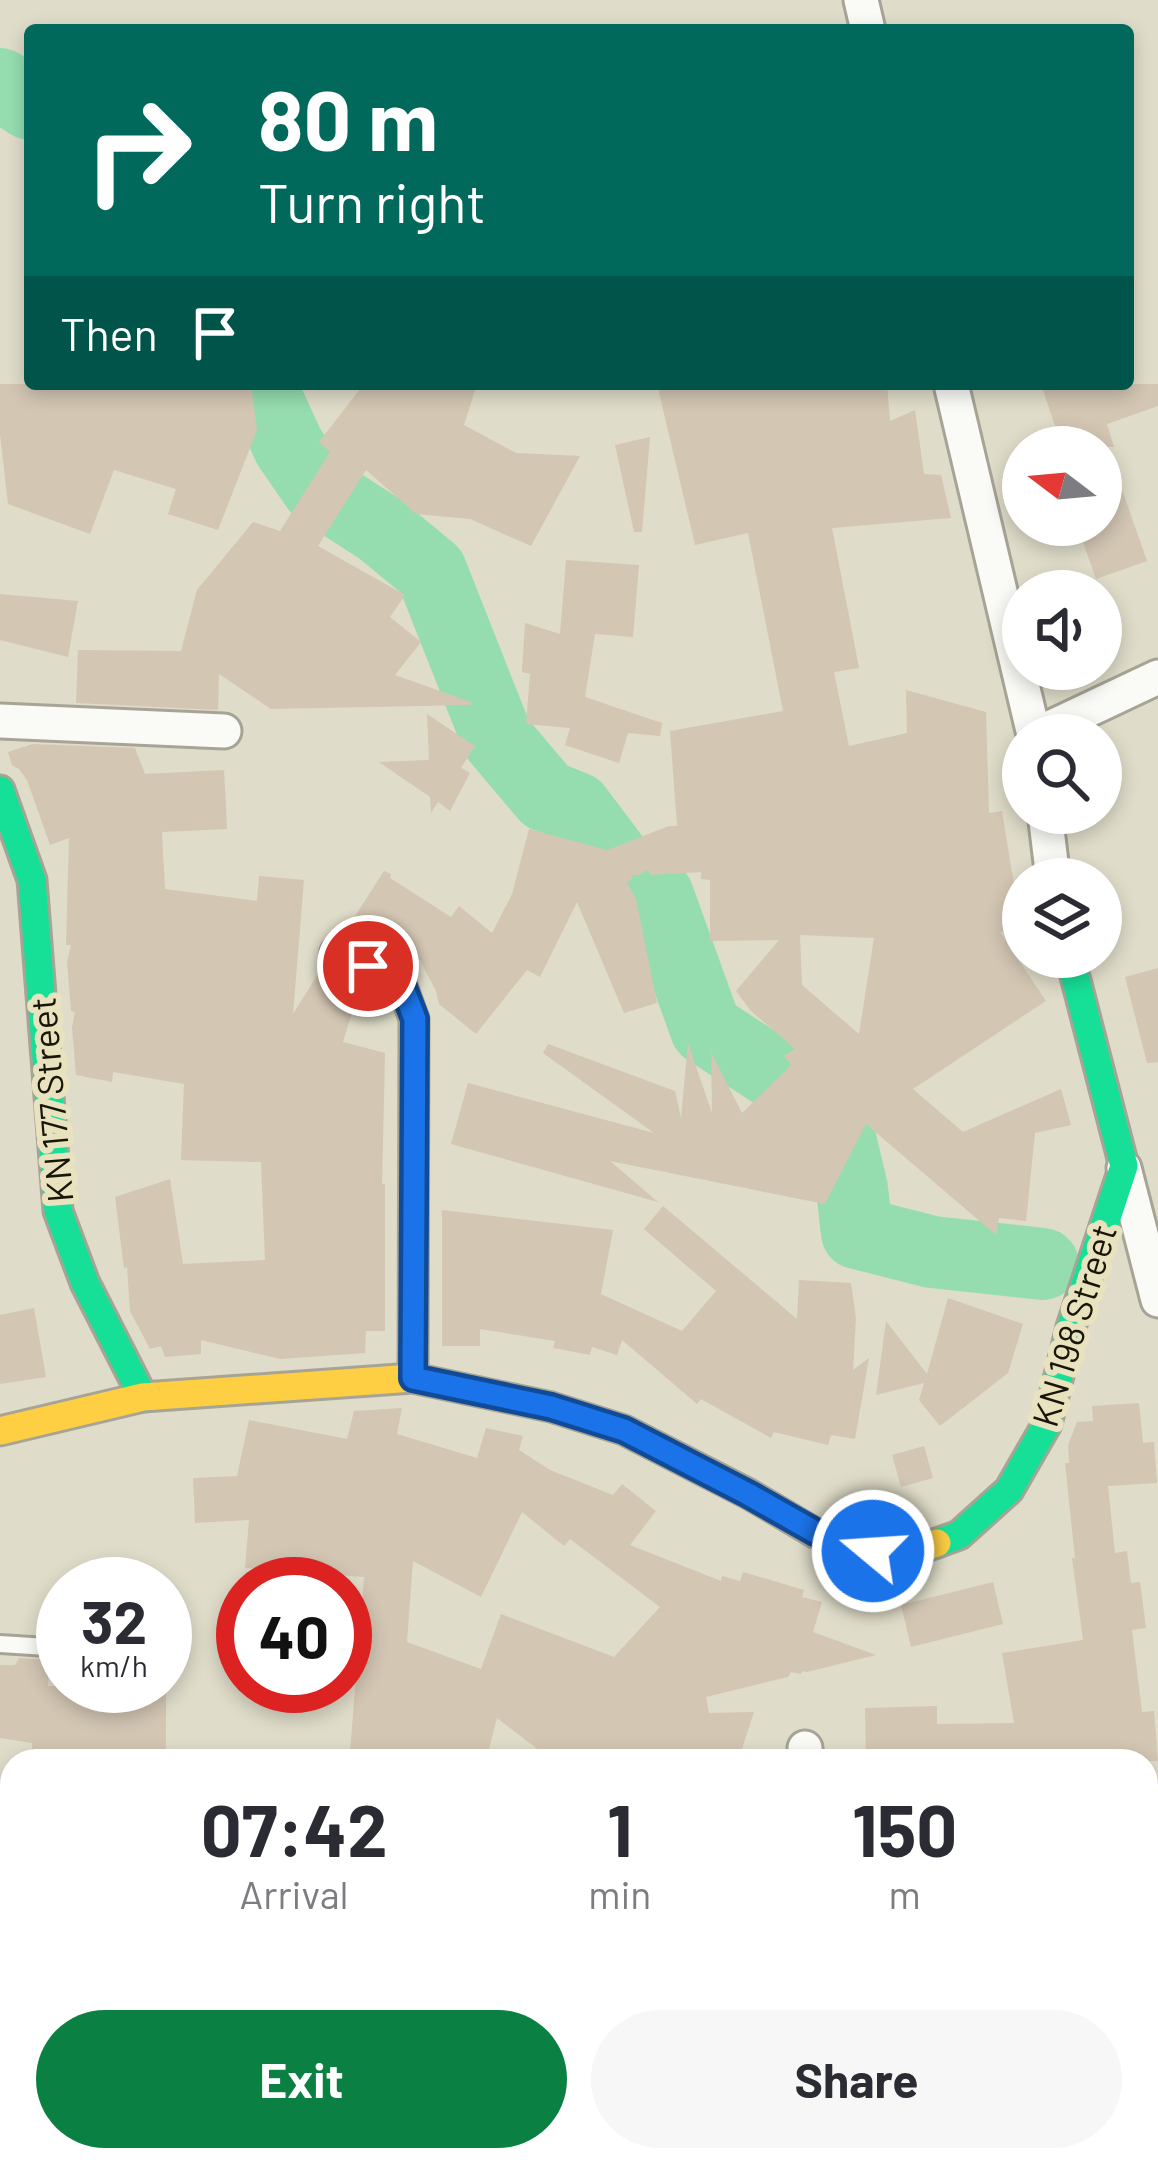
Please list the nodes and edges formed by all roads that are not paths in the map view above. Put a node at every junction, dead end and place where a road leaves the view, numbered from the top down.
1 (952, 390) edge
2 (1158, 677) edge
3 (1029, 714) edge
4 (1079, 714) edge
5 (0, 721) edge
6 (224, 730) dead end
7 (0, 790) edge
8 (16, 882) edge
9 (335, 952) dead end
10 (1075, 978) edge
11 (1124, 1166) junction
12 (1158, 1300) edge
13 (413, 1378) junction
14 (143, 1397) junction
15 (0, 1431) edge
16 (0, 1644) edge
17 (36, 1646) edge

1 - 3 street
2 - 4 street
5 - 6 street
7 - 8 street, KN 177 Street
8 - 14 street, KN 177 Street
9 - 13 street
10 - 11 street
11 - 12 street
11 - 13 street, KN 198 Street
13 - 14 street, KN 198 Street
14 - 15 street, KN 198 Street
16 - 17 lane

